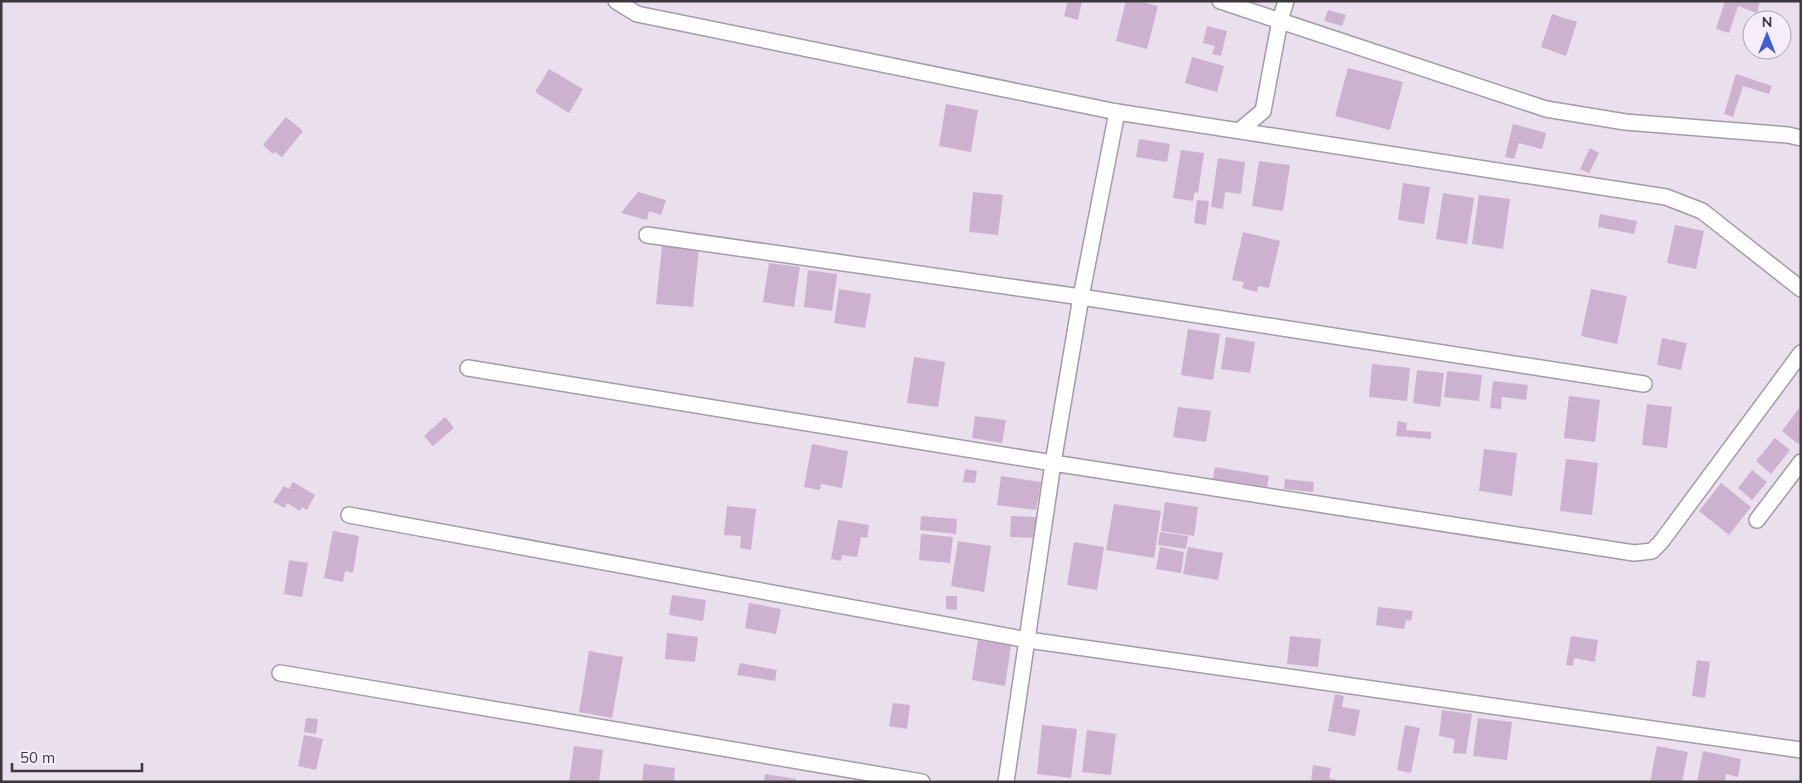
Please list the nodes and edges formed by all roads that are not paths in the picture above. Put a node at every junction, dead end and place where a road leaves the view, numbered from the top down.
1 (616, 1) edge
2 (1220, 1) edge
3 (1286, 1) edge
4 (1280, 20) junction
5 (1117, 112) junction
6 (1240, 130) junction
7 (1801, 138) edge
8 (647, 235) dead end
9 (1801, 289) edge
10 (1081, 297) junction
11 (1801, 353) edge
12 (468, 368) dead end
13 (1644, 384) dead end
14 (1801, 462) edge
15 (1053, 463) junction
16 (349, 515) dead end
17 (1757, 520) dead end
18 (1028, 640) junction
19 (280, 673) dead end
20 (1801, 750) edge
21 (922, 782) edge
22 (1006, 782) edge

1 - 5 street
2 - 4 street
3 - 4 street
4 - 6 street
4 - 7 street
5 - 6 street
5 - 10 street
6 - 9 street
8 - 10 street
10 - 13 street
10 - 15 street
11 - 15 street
12 - 15 street
14 - 17 street
15 - 18 street
16 - 18 street
18 - 20 street
18 - 22 street
19 - 21 street

